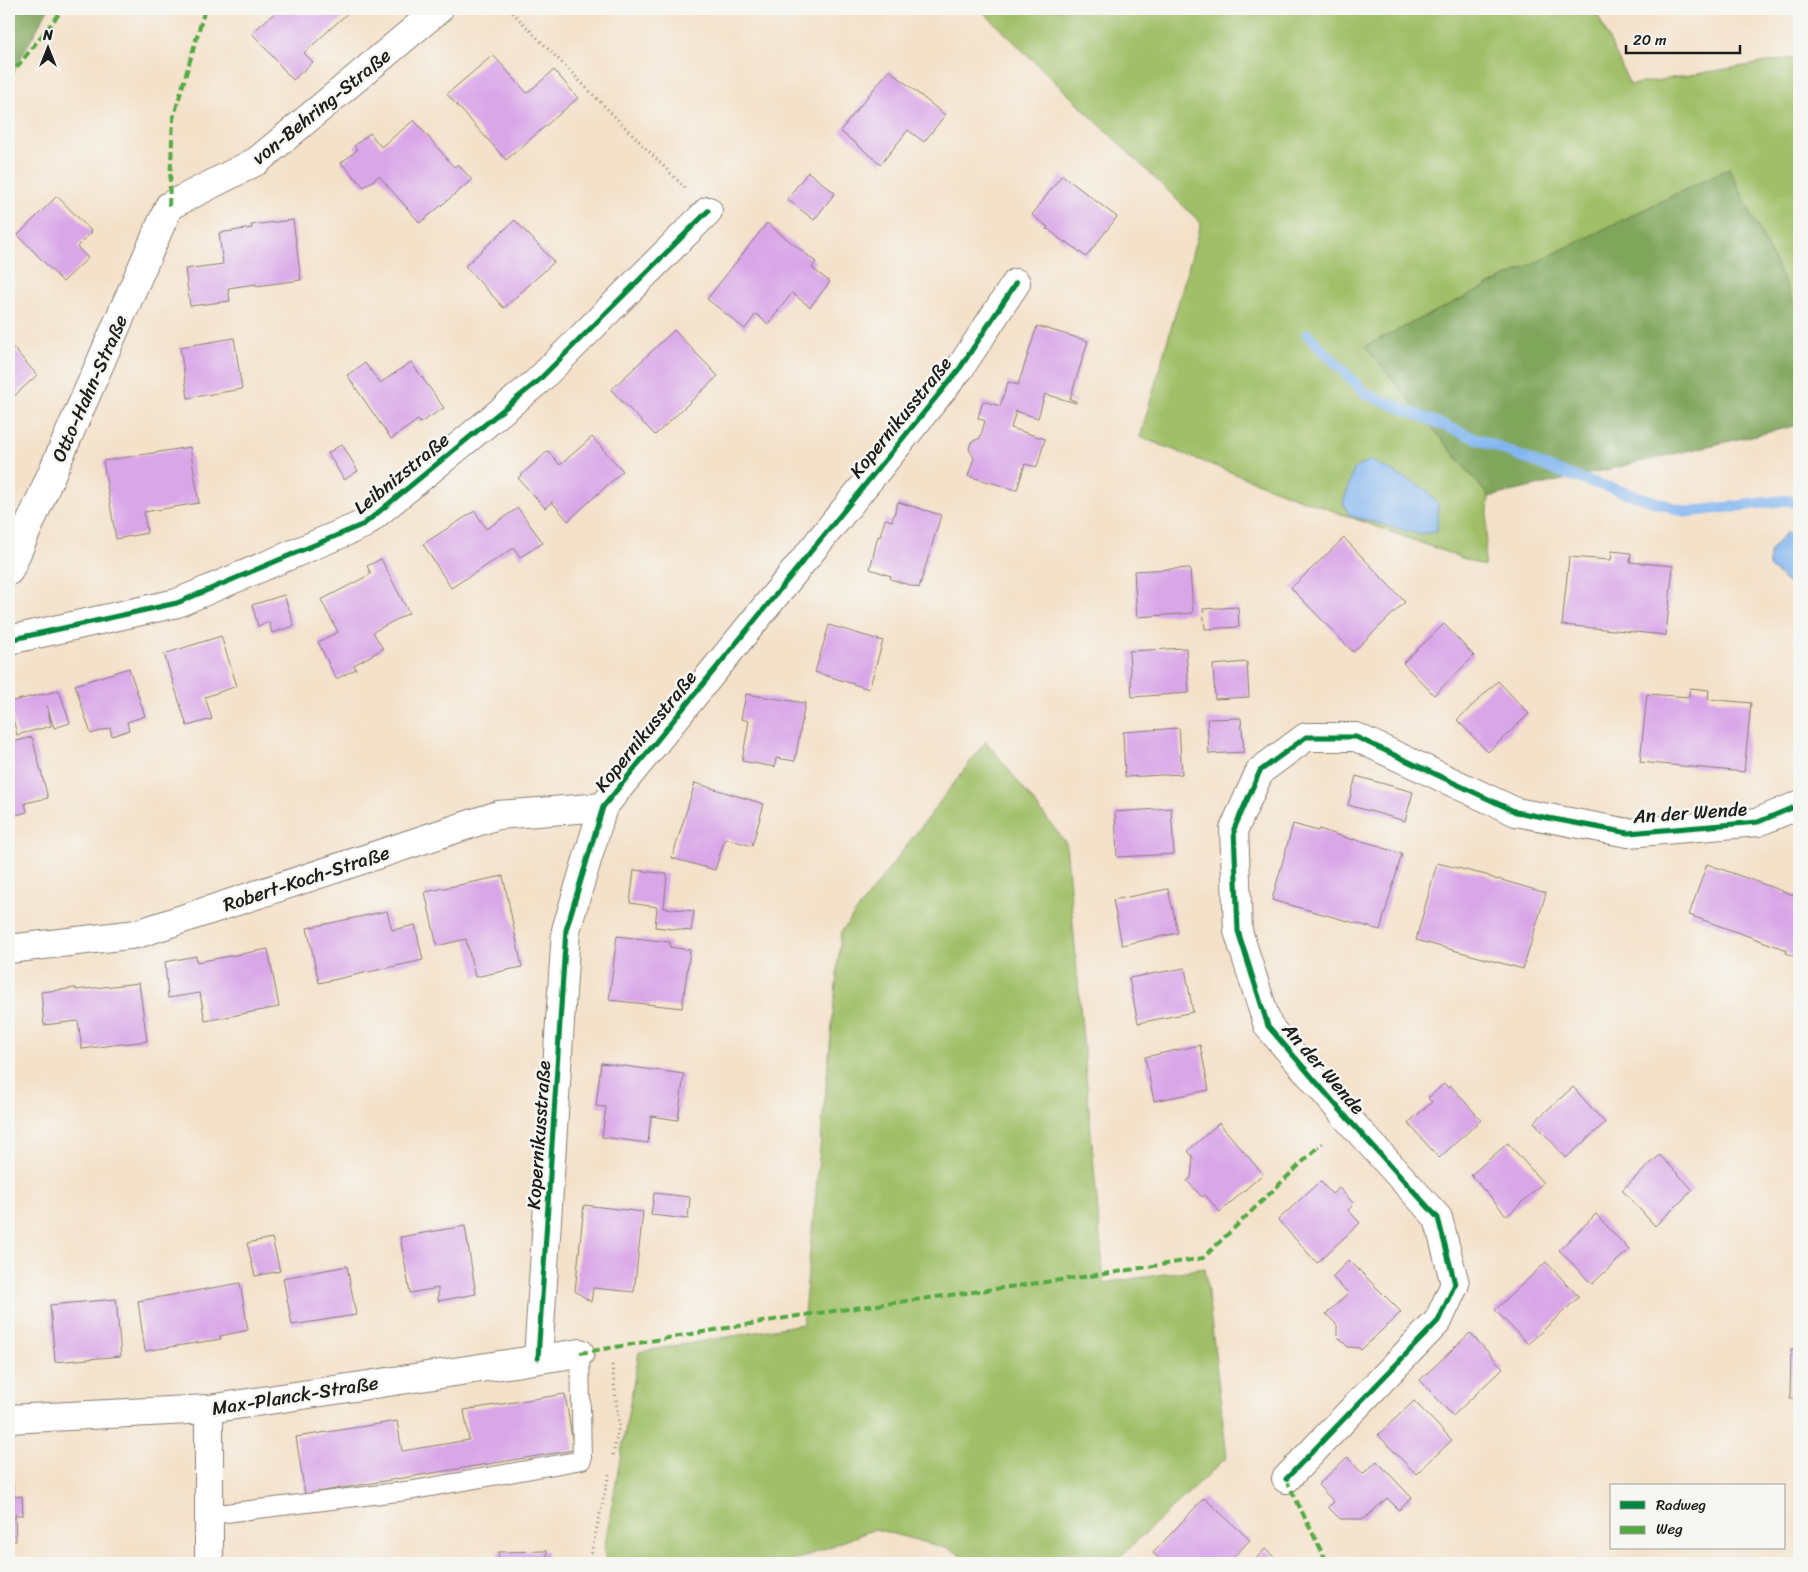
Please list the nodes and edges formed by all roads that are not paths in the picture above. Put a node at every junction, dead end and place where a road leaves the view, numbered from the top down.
1 (439, 9) edge
2 (169, 206) joint
3 (708, 211) road end
4 (1016, 283) dead end
5 (9, 571) edge
6 (9, 640) edge
7 (1799, 805) edge
8 (603, 807) junction
9 (9, 949) edge
10 (580, 1353) joint
11 (538, 1358) junction
12 (209, 1409) junction
13 (9, 1419) edge
14 (1286, 1479) dead end
15 (209, 1515) junction
16 (209, 1563) edge

1 - 2 street, von-Behring-Straße
2 - 5 street, Otto-Hahn-Straße
3 - 6 street, Leibnizstraße
4 - 8 street, Kopernikusstraße
7 - 14 street, An der Wende
8 - 9 street, Robert-Koch-Straße
8 - 11 street, Kopernikusstraße
10 - 11 street, Max-Planck-Straße
10 - 15 lane
11 - 12 street, Max-Planck-Straße
12 - 13 street, Max-Planck-Straße
12 - 15 street
15 - 16 street

